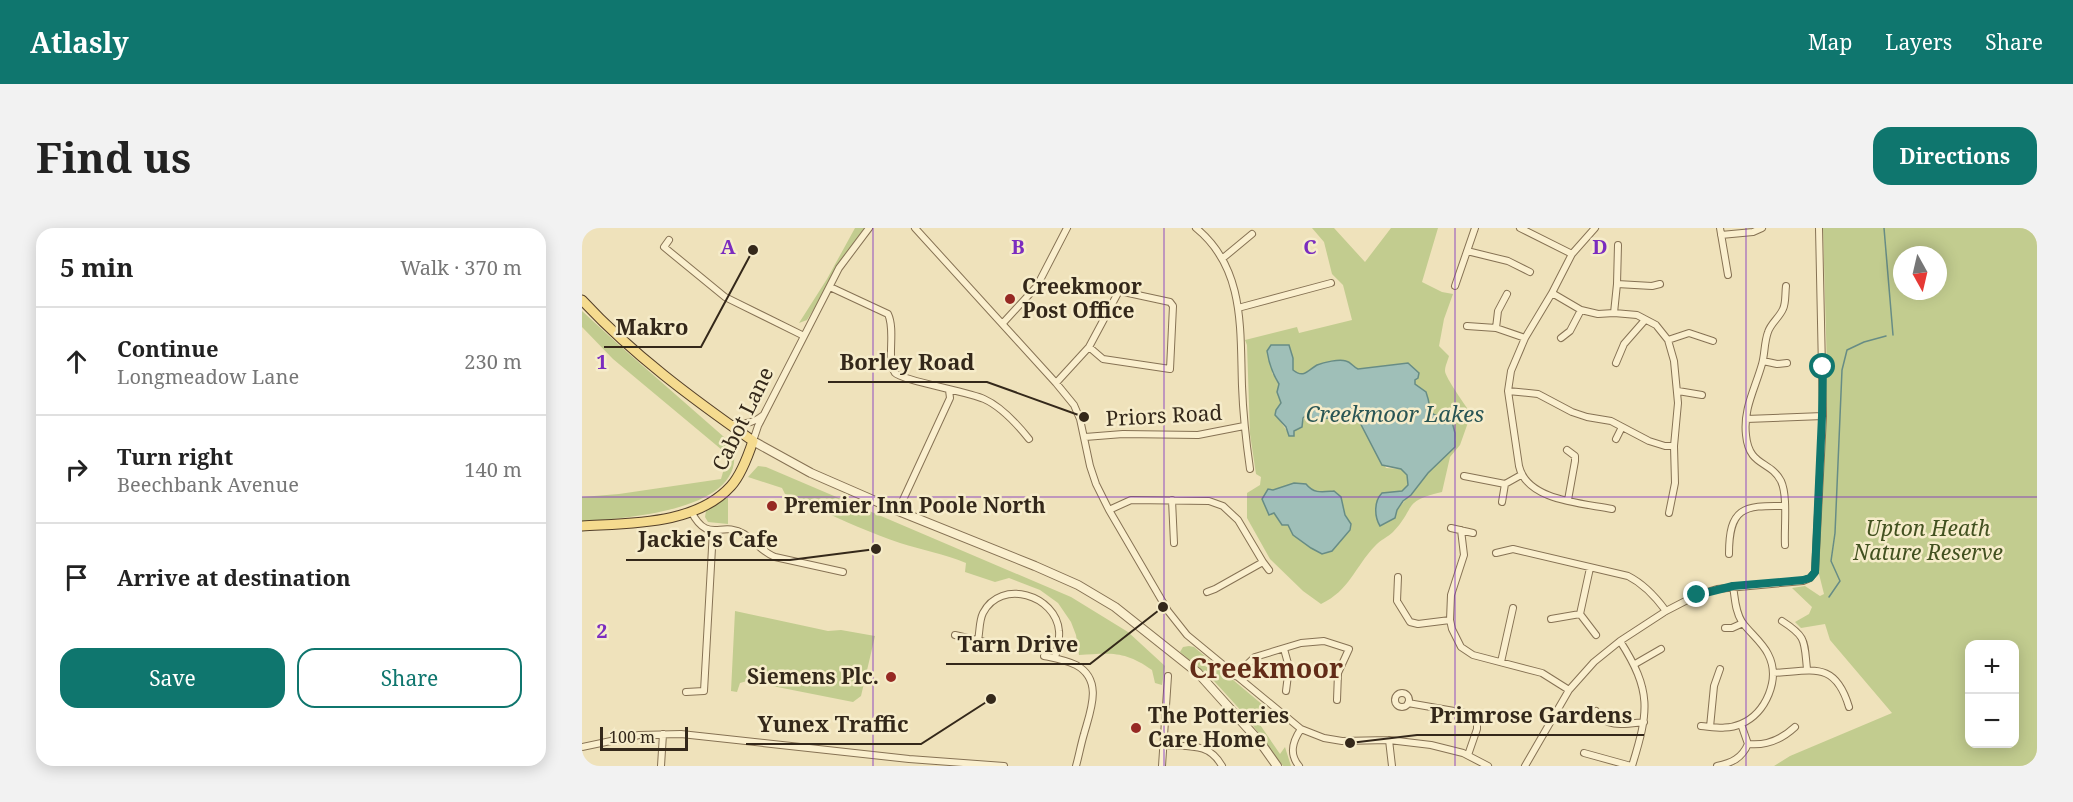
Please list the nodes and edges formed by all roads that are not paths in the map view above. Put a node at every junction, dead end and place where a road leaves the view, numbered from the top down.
1 (915, 228) edge
2 (1067, 228) edge
3 (1196, 228) edge
4 (1475, 228) edge
5 (1520, 228) edge
6 (1595, 228) edge
7 (1762, 228) edge
8 (1819, 228) edge
9 (868, 229) edge
10 (1721, 231) edge
11 (1252, 234) dead end
12 (669, 240) dead end
13 (1618, 245) dead end
14 (1467, 251) junction
15 (1572, 254) junction
16 (1223, 258) junction
17 (1521, 268) junction
18 (1530, 272) dead end
19 (1448, 275) dead end
20 (1728, 275) dead end
21 (1517, 276) dead end
22 (1457, 278) junction
23 (1331, 283) dead end
24 (1617, 284) junction
25 (1660, 284) dead end
26 (1455, 286) dead end
27 (1786, 286) dead end
28 (830, 287) junction
29 (1552, 293) junction
30 (1507, 294) dead end
31 (582, 300) edge
32 (1502, 304) junction
33 (1238, 308) junction
34 (1511, 308) dead end
35 (1581, 310) junction
36 (1614, 313) junction
37 (1477, 318) dead end
38 (1645, 320) junction
39 (1003, 323) junction
40 (1467, 326) dead end
41 (1476, 327) junction
42 (1496, 328) junction
43 (804, 336) junction
44 (1525, 338) junction
45 (1561, 338) dead end
46 (1668, 340) junction
47 (1713, 341) dead end
48 (1089, 348) junction
49 (1763, 361) junction
50 (1616, 363) dead end
51 (1787, 363) dead end
52 (1056, 383) junction
53 (949, 390) junction
54 (1508, 391) junction
55 (1678, 391) junction
56 (1702, 395) dead end
57 (764, 415) junction
58 (1822, 416) junction
59 (1746, 419) junction
60 (729, 424) junction
61 (1244, 426) junction
62 (1622, 427) junction
63 (1085, 437) junction
64 (1029, 439) dead end
65 (1616, 439) dead end
66 (753, 441) junction
67 (1674, 446) junction
68 (1568, 450) dead end
69 (1250, 469) dead end
70 (1521, 475) junction
71 (1464, 476) dead end
72 (1504, 484) junction
73 (1172, 500) junction
74 (1568, 500) junction
75 (902, 502) dead end
76 (1502, 502) dead end
77 (1784, 506) junction
78 (1612, 509) dead end
79 (1109, 510) junction
80 (691, 512) junction
81 (1669, 513) dead end
82 (582, 526) edge
83 (1450, 528) dead end
84 (1461, 530) junction
85 (713, 531) junction
86 (1473, 533) dead end
87 (1174, 543) dead end
88 (1785, 545) dead end
89 (1496, 553) dead end
90 (1729, 554) dead end
91 (1263, 562) junction
92 (1590, 568) junction
93 (1269, 570) dead end
94 (843, 572) dead end
95 (1398, 577) dead end
96 (1733, 586) junction
97 (1207, 592) dead end
98 (1513, 608) dead end
99 (1666, 610) junction
100 (1580, 614) junction
101 (1551, 619) dead end
102 (1450, 620) junction
103 (1782, 621) dead end
104 (1743, 623) junction
105 (1725, 628) dead end
106 (955, 635) dead end
107 (1596, 635) dead end
108 (978, 640) junction
109 (1620, 641) junction
110 (985, 642) dead end
111 (1284, 649) junction
112 (1661, 650) dead end
113 (1044, 656) dead end
114 (1055, 658) junction
115 (1501, 662) junction
116 (1635, 664) junction
117 (1720, 669) dead end
118 (1807, 669) junction
119 (1773, 673) junction
120 (1168, 676) dead end
121 (1235, 676) junction
122 (1569, 690) junction
123 (1286, 691) dead end
124 (686, 692) dead end
125 (1337, 700) dead end
126 (1408, 703) dead end
127 (1478, 705) dead end
128 (1849, 707) dead end
129 (1596, 711) dead end
130 (1477, 715) junction
131 (1644, 722) junction
132 (1741, 724) junction
133 (1701, 726) dead end
134 (1710, 727) junction
135 (1795, 727) dead end
136 (1301, 729) junction
137 (663, 734) junction
138 (1389, 740) junction
139 (1748, 744) junction
140 (1165, 745) junction
141 (582, 747) edge
142 (1584, 753) dead end
143 (1468, 755) junction
144 (909, 763) edge
145 (971, 765) edge
146 (661, 766) edge
147 (1004, 766) edge
148 (1076, 766) edge
149 (1162, 766) edge
150 (1222, 766) edge
151 (1277, 766) edge
152 (1299, 766) edge
153 (1392, 766) edge
154 (1488, 766) edge
155 (1525, 766) edge
156 (1632, 766) edge
157 (1717, 766) edge

1 - 39 street
2 - 39 street
3 - 16 street
4 - 14 street
5 - 15 street
6 - 15 street
7 - 10 street
8 - 58 street
9 - 28 street, Cabot Lane
10 - 20 street
11 - 16 street
12 - 43 street
13 - 24 street
14 - 17 street
14 - 22 street
15 - 29 street
16 - 33 street
17 - 18 street
17 - 21 street
19 - 22 street
22 - 26 street
23 - 33 street
24 - 25 street
24 - 36 street
27 - 49 street
28 - 43 street, Cabot Lane
28 - 53 street
29 - 35 street
29 - 44 street
30 - 32 street
31 - 60 main road
32 - 34 street
32 - 42 street
33 - 61 street
35 - 36 street
35 - 45 street
36 - 38 street
37 - 41 street
38 - 46 street
38 - 50 street
39 - 52 street
40 - 41 street
41 - 42 street
42 - 44 street
43 - 57 street, Cabot Lane
44 - 54 street
46 - 47 street
46 - 55 street
48 - 48 street
48 - 52 street
49 - 51 street
49 - 59 street
52 - 63 street
53 - 64 street
53 - 75 street
54 - 62 street
54 - 70 street
55 - 56 street
55 - 67 street
57 - 60 street
57 - 66 street, Cabot Lane
58 - 59 street
58 - 96 street
59 - 77 street
60 - 66 main road
61 - 63 street, Priors Road
61 - 69 street
62 - 65 street
62 - 67 street
63 - 79 street
66 - 80 main road, Cabot Lane
66 - 151 street
67 - 81 street
68 - 74 street
70 - 72 street
70 - 74 street
71 - 72 street
72 - 76 street
73 - 79 street
73 - 87 street
73 - 91 street
74 - 78 street
77 - 88 street
77 - 90 street
79 - 121 street
80 - 82 main road, Cabot Lane
80 - 85 street
83 - 84 street
84 - 86 street
84 - 102 street
85 - 94 street
85 - 124 street
89 - 92 street
91 - 93 street
91 - 97 street
92 - 99 street
92 - 100 street
95 - 102 street
96 - 99 street
96 - 104 street
98 - 115 street
99 - 109 street
100 - 101 street
100 - 107 street
102 - 115 street
103 - 118 street
104 - 105 street
104 - 119 street
106 - 108 street
108 - 110 street
108 - 114 street
109 - 116 street
109 - 122 street
111 - 121 street
111 - 123 street
111 - 125 street
112 - 116 street
113 - 114 street
114 - 148 street
115 - 122 street
116 - 131 street
117 - 134 street
118 - 119 street
118 - 128 street
119 - 132 street
120 - 140 street
121 - 136 street
122 - 155 street
126 - 130 street
127 - 130 street
129 - 131 street
130 - 143 street
131 - 156 street
132 - 134 street
132 - 139 street
133 - 134 street
135 - 139 street
136 - 138 street
136 - 152 street
137 - 141 street
137 - 144 street
137 - 146 street
138 - 143 street
138 - 153 street
139 - 157 street
140 - 149 street
140 - 150 street
142 - 156 street
143 - 154 street
144 - 145 street
145 - 147 street

